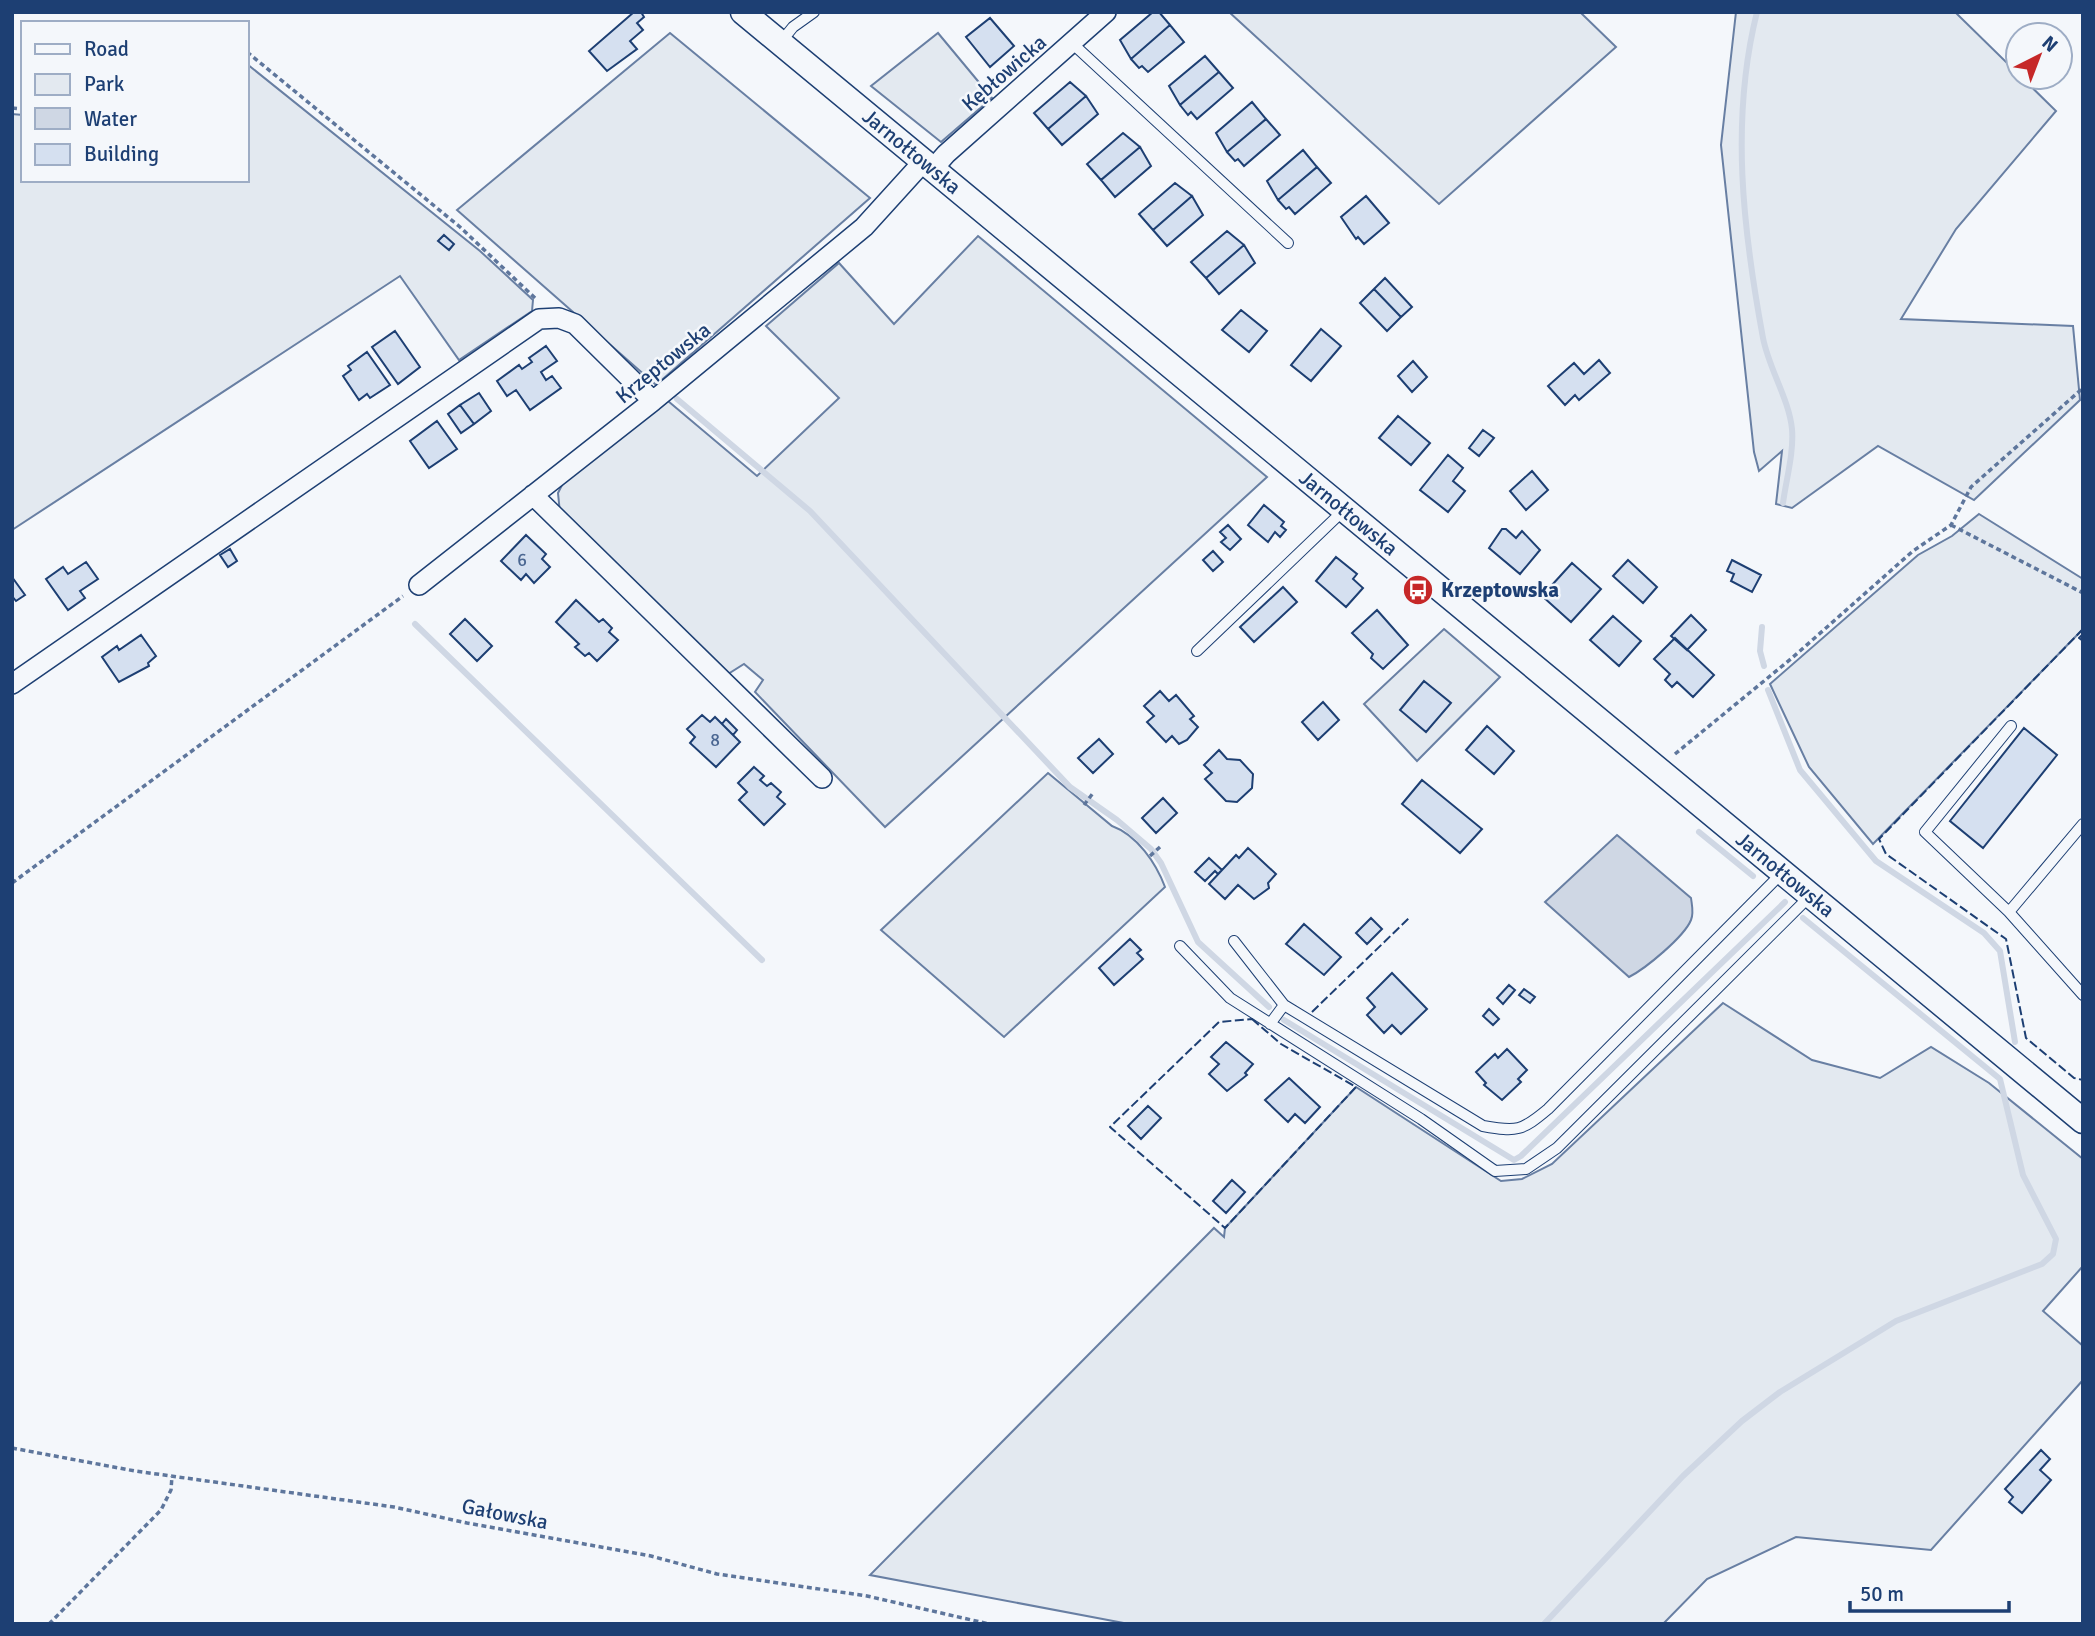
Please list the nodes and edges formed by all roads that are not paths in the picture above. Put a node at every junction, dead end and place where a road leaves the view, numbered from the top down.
1 (744, 12) edge
2 (814, 12) edge
3 (1106, 12) edge
4 (780, 43) junction
5 (1073, 44) junction
6 (928, 166) junction
7 (1287, 243) dead end
8 (653, 401) junction
9 (533, 495) junction
10 (1343, 510) junction
11 (419, 585) road end
12 (1197, 651) dead end
13 (12, 684) edge
14 (2011, 726) dead end
15 (822, 778) dead end
16 (2083, 824) edge
17 (1782, 873) junction
18 (1809, 896) junction
19 (2009, 912) junction
20 (1234, 942) dead end
21 (1180, 946) dead end
22 (2083, 995) edge
23 (1284, 1005) junction
24 (1270, 1024) junction
25 (2080, 1115) edge

1 - 4 street, Jarnołtowska
2 - 4 lane
3 - 5 street, Kębłowicka
4 - 6 street, Jarnołtowska
5 - 6 street, Kębłowicka
5 - 7 lane
6 - 8 street, Krzeptowska
6 - 10 street, Jarnołtowska
8 - 9 street, Krzeptowska
8 - 13 street
9 - 11 street, Krzeptowska
9 - 15 street
10 - 12 lane
10 - 17 street, Jarnołtowska
14 - 19 lane
16 - 19 lane
17 - 18 street, Jarnołtowska
17 - 23 lane
18 - 24 lane
18 - 25 street, Jarnołtowska
19 - 22 lane
20 - 23 lane
21 - 24 lane
23 - 24 lane

